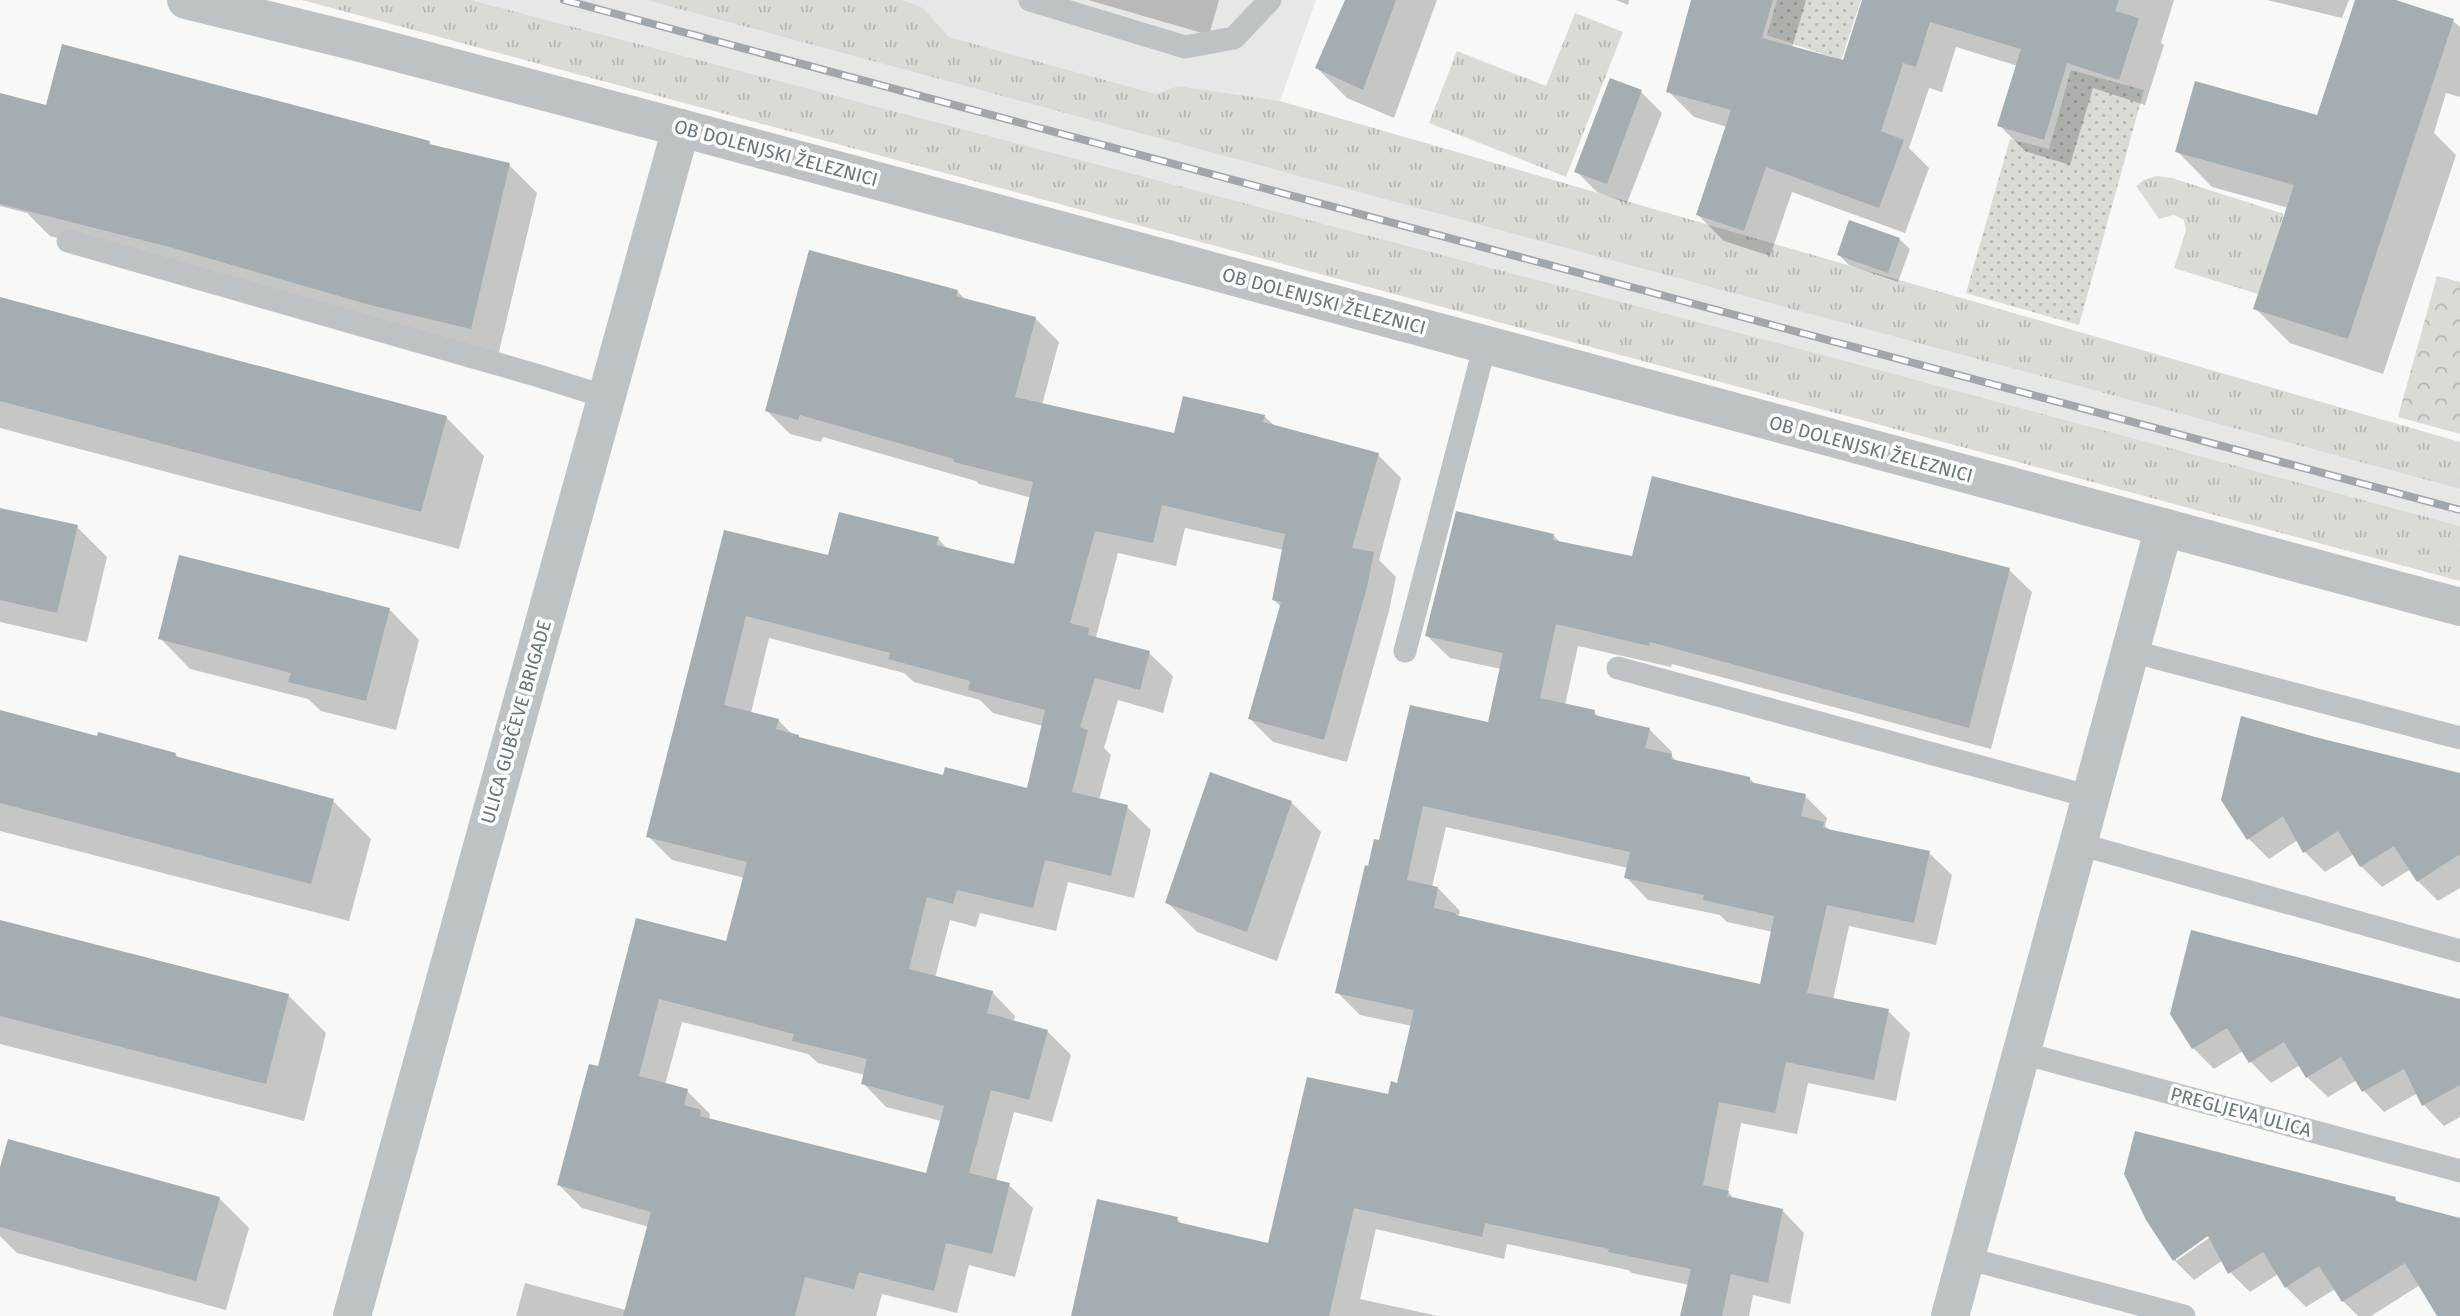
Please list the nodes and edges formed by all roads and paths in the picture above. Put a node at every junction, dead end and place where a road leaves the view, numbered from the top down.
1 (186, 0) edge
2 (1030, 0) edge
3 (1270, 0) edge
4 (681, 128) junction
5 (68, 242) dead end
6 (1485, 345) junction
7 (606, 397) junction
8 (2164, 527) junction
9 (2460, 607) edge
10 (2131, 651) junction
11 (1405, 652) dead end
12 (1618, 668) dead end
13 (2460, 738) edge
14 (2091, 797) junction
15 (2079, 844) junction
16 (2460, 951) edge
17 (2022, 1053) junction
18 (2460, 1171) edge
19 (1966, 1258) junction
20 (352, 1316) edge
21 (1950, 1316) edge
22 (2184, 1316) edge

1 - 4 street, OB DOLENJSKI ŽELEZNICI
2 - 3 lane
4 - 6 street, OB DOLENJSKI ŽELEZNICI
4 - 7 street, ULICA GUBČEVE BRIGADE
5 - 7 lane
6 - 8 street, OB DOLENJSKI ŽELEZNICI
6 - 11 lane
7 - 20 street, ULICA GUBČEVE BRIGADE
8 - 9 street, OB DOLENJSKI ŽELEZNICI
8 - 10 street
10 - 13 lane
10 - 14 street
12 - 14 lane
14 - 15 street
15 - 16 lane
15 - 17 street
17 - 18 lane, PREGLJEVA ULICA
17 - 19 street
19 - 21 street
19 - 22 lane

